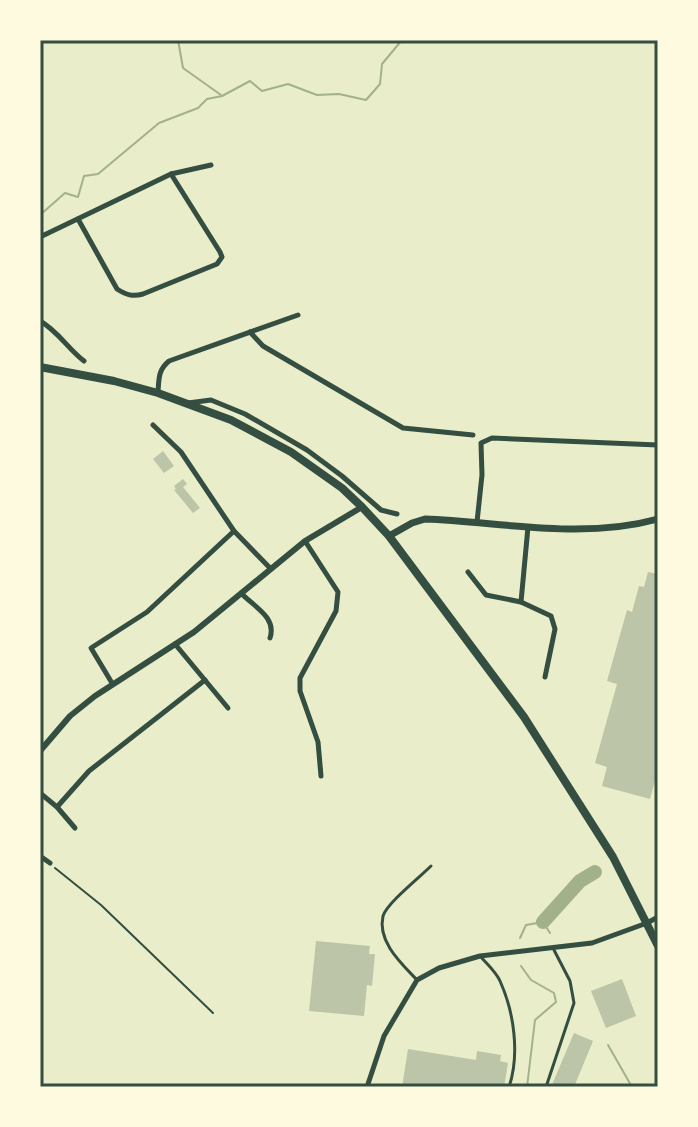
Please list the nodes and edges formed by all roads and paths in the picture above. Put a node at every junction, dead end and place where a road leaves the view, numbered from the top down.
1 (211, 165) dead end
2 (171, 174) junction
3 (78, 219) junction
4 (40, 237) edge
5 (298, 315) dead end
6 (40, 321) edge
7 (250, 332) junction
8 (84, 361) dead end
9 (40, 367) edge
10 (158, 393) junction
11 (184, 404) junction
12 (153, 425) dead end
13 (473, 435) dead end
14 (658, 445) edge
15 (335, 470) junction
16 (329, 479) junction
17 (362, 507) junction
18 (397, 514) dead end
19 (658, 519) edge
20 (477, 523) junction
21 (528, 527) junction
22 (234, 531) junction
23 (389, 536) junction
24 (305, 541) junction
25 (270, 568) junction
26 (468, 572) dead end
27 (241, 593) junction
28 (521, 602) junction
29 (270, 638) dead end
30 (175, 644) junction
31 (545, 677) dead end
32 (205, 680) junction
33 (112, 683) junction
34 (228, 708) dead end
35 (40, 751) edge
36 (321, 776) dead end
37 (40, 793) edge
38 (57, 807) junction
39 (75, 828) dead end
40 (40, 856) edge
41 (50, 863) joint
42 (431, 866) dead end
43 (658, 917) edge
44 (647, 923) junction
45 (552, 946) junction
46 (658, 946) edge
47 (480, 956) junction
48 (417, 980) junction
49 (213, 1013) dead end
50 (367, 1087) edge
51 (509, 1087) edge
52 (546, 1087) edge

1 - 2 street
2 - 3 street
2 - 3 street
3 - 4 street
5 - 7 street
6 - 8 street
7 - 10 street
7 - 13 street
9 - 10 main road
10 - 11 main road
11 - 15 street
11 - 16 main road
12 - 22 street
14 - 20 street
15 - 16 street
15 - 18 street
16 - 17 main road
17 - 23 main road
17 - 24 street
19 - 21 main road
20 - 21 main road
20 - 23 main road
21 - 28 street
22 - 25 street
22 - 33 street
23 - 44 main road
24 - 25 street
24 - 36 street
25 - 27 street
26 - 28 street
27 - 29 street
27 - 30 street
28 - 31 street
30 - 32 street
30 - 33 street
32 - 34 street
32 - 38 street
33 - 35 street
37 - 38 street
38 - 39 street
40 - 41 street
41 - 49 path
42 - 48 lane
43 - 44 street
44 - 45 street
44 - 46 main road
45 - 47 street
45 - 52 lane
47 - 48 street
47 - 51 lane
48 - 50 street

